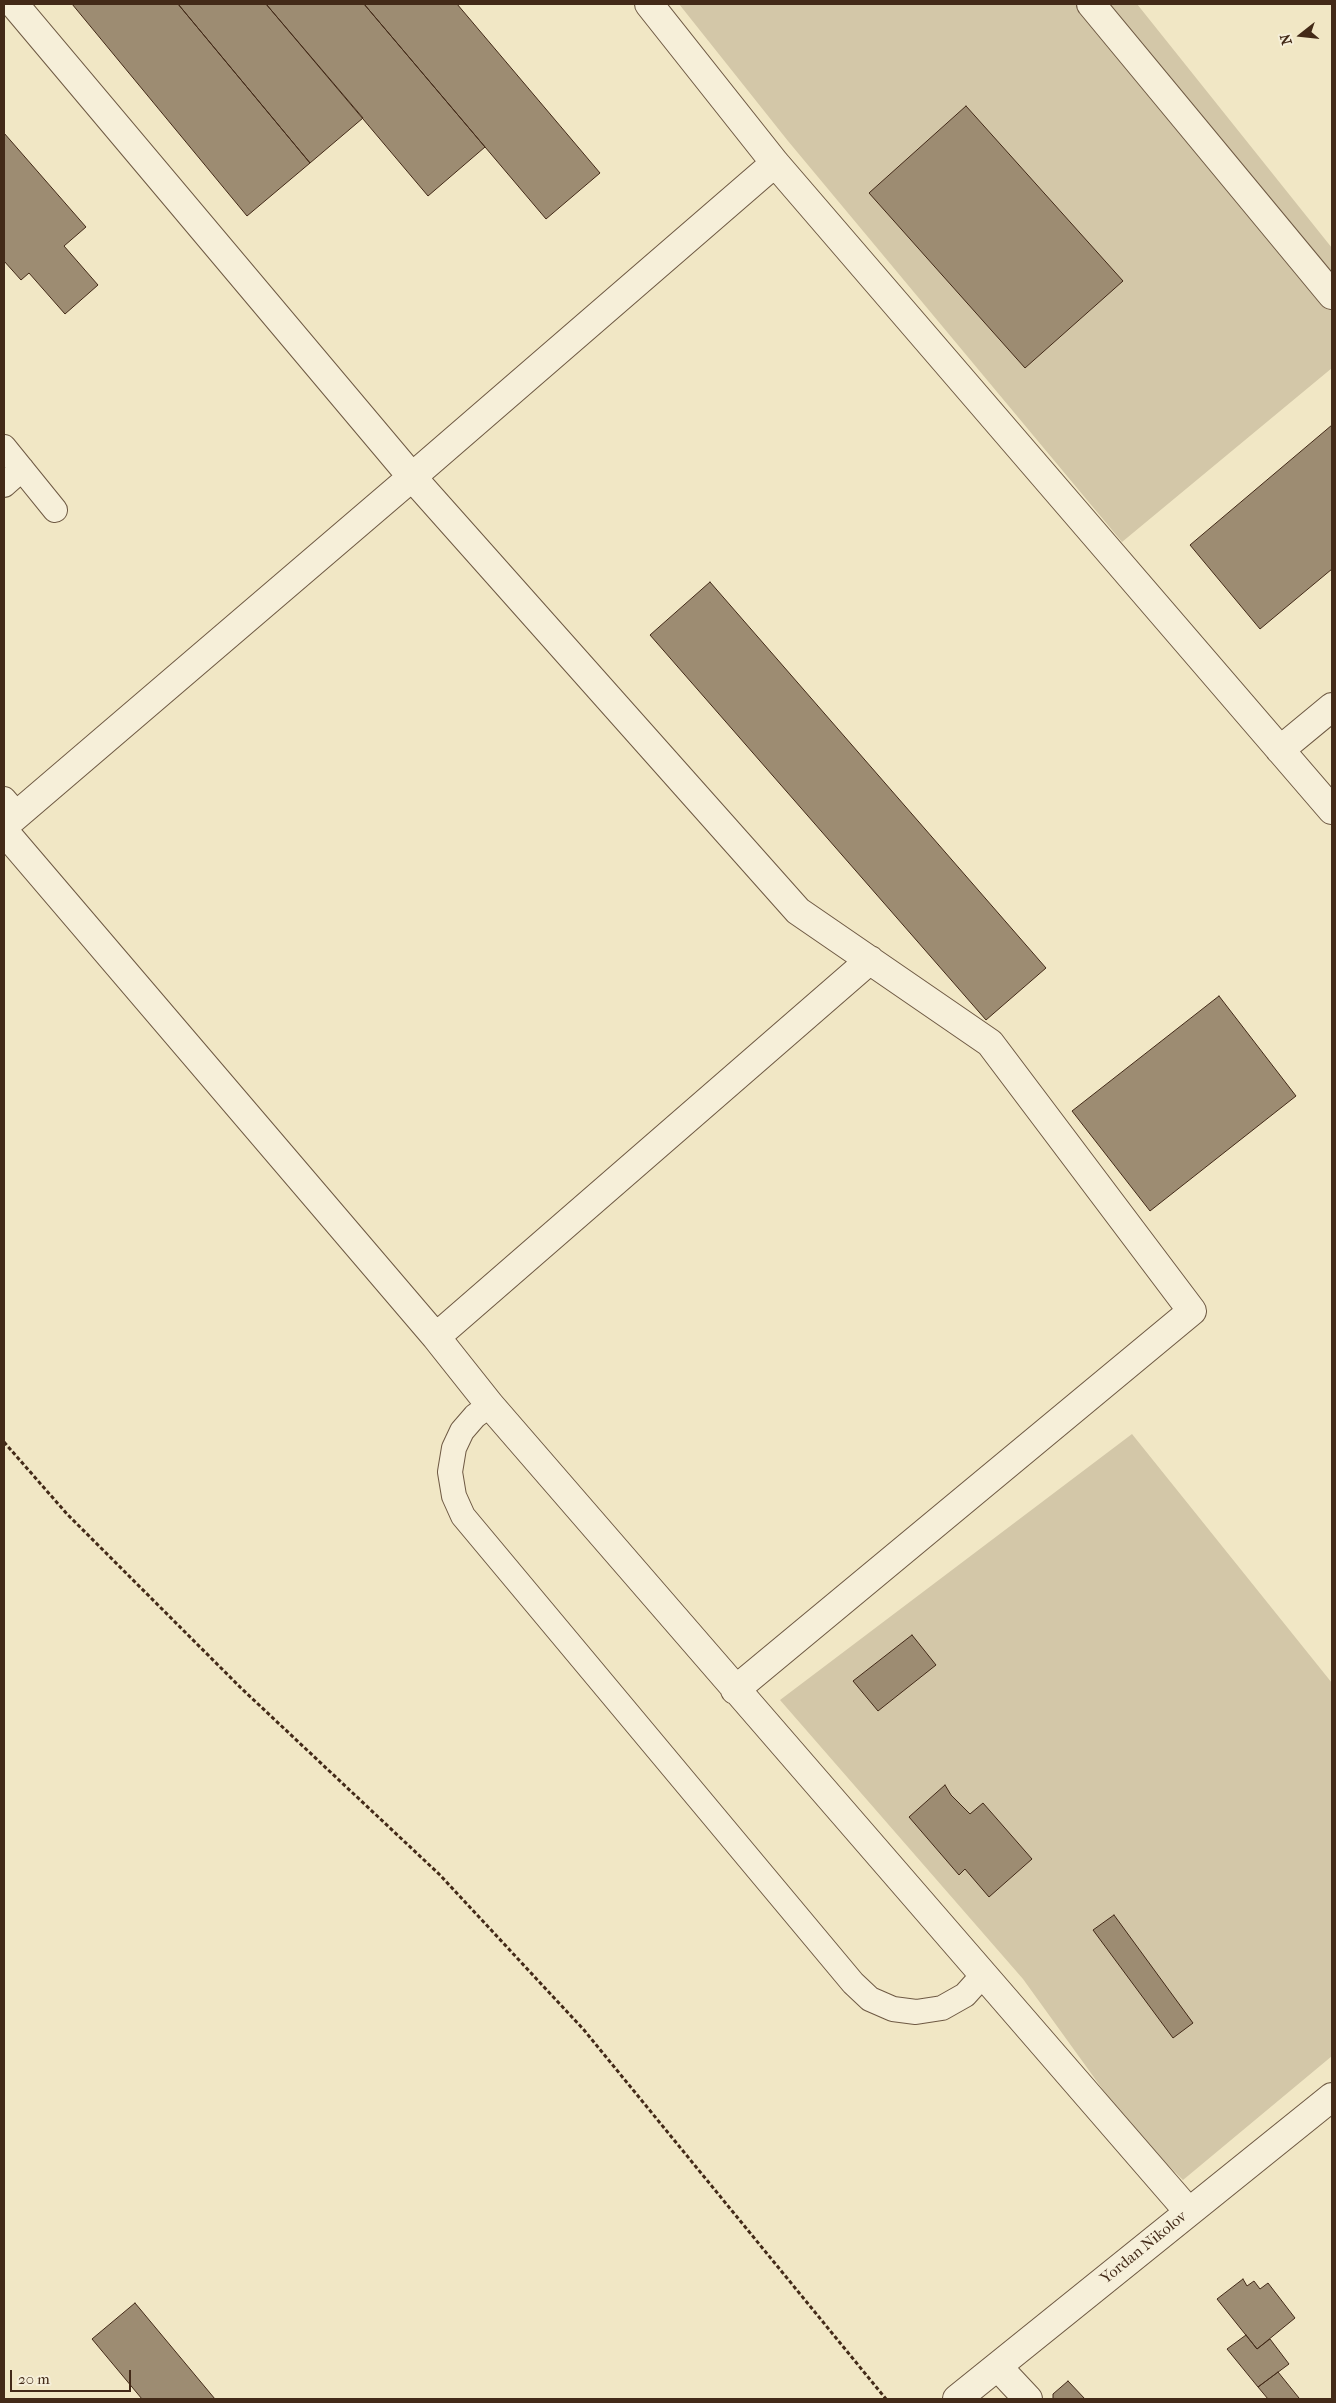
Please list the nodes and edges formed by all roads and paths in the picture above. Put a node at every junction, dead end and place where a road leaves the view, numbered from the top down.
1 (14, 4) edge
2 (649, 4) edge
3 (1091, 4) edge
4 (775, 163) junction
5 (1332, 295) edge
6 (4, 447) edge
7 (22, 469) junction
8 (412, 477) junction
9 (4, 485) edge
10 (55, 510) dead end
11 (1332, 707) edge
12 (1280, 750) junction
13 (1332, 810) edge
14 (7, 818) edge
15 (870, 960) junction
16 (436, 1336) junction
17 (490, 1405) junction
18 (4, 1442) edge
19 (735, 1690) junction
20 (983, 1975) junction
21 (1332, 2097) edge
22 (1189, 2212) junction
23 (998, 2367) junction
24 (886, 2399) edge
25 (957, 2399) edge
26 (1028, 2399) edge

1 - 8 street
2 - 4 street
3 - 5 street
4 - 8 street
4 - 12 street
6 - 7 lane
7 - 9 lane
7 - 10 lane
8 - 14 street
8 - 15 street
11 - 12 street
12 - 13 street
14 - 16 street
15 - 16 street
15 - 19 street
16 - 17 street
17 - 19 street
17 - 20 lane
18 - 24 path
19 - 20 street
20 - 22 street
21 - 22 street, Yordan Nikolov
22 - 23 street, Yordan Nikolov
23 - 25 street, Yordan Nikolov
23 - 26 street

